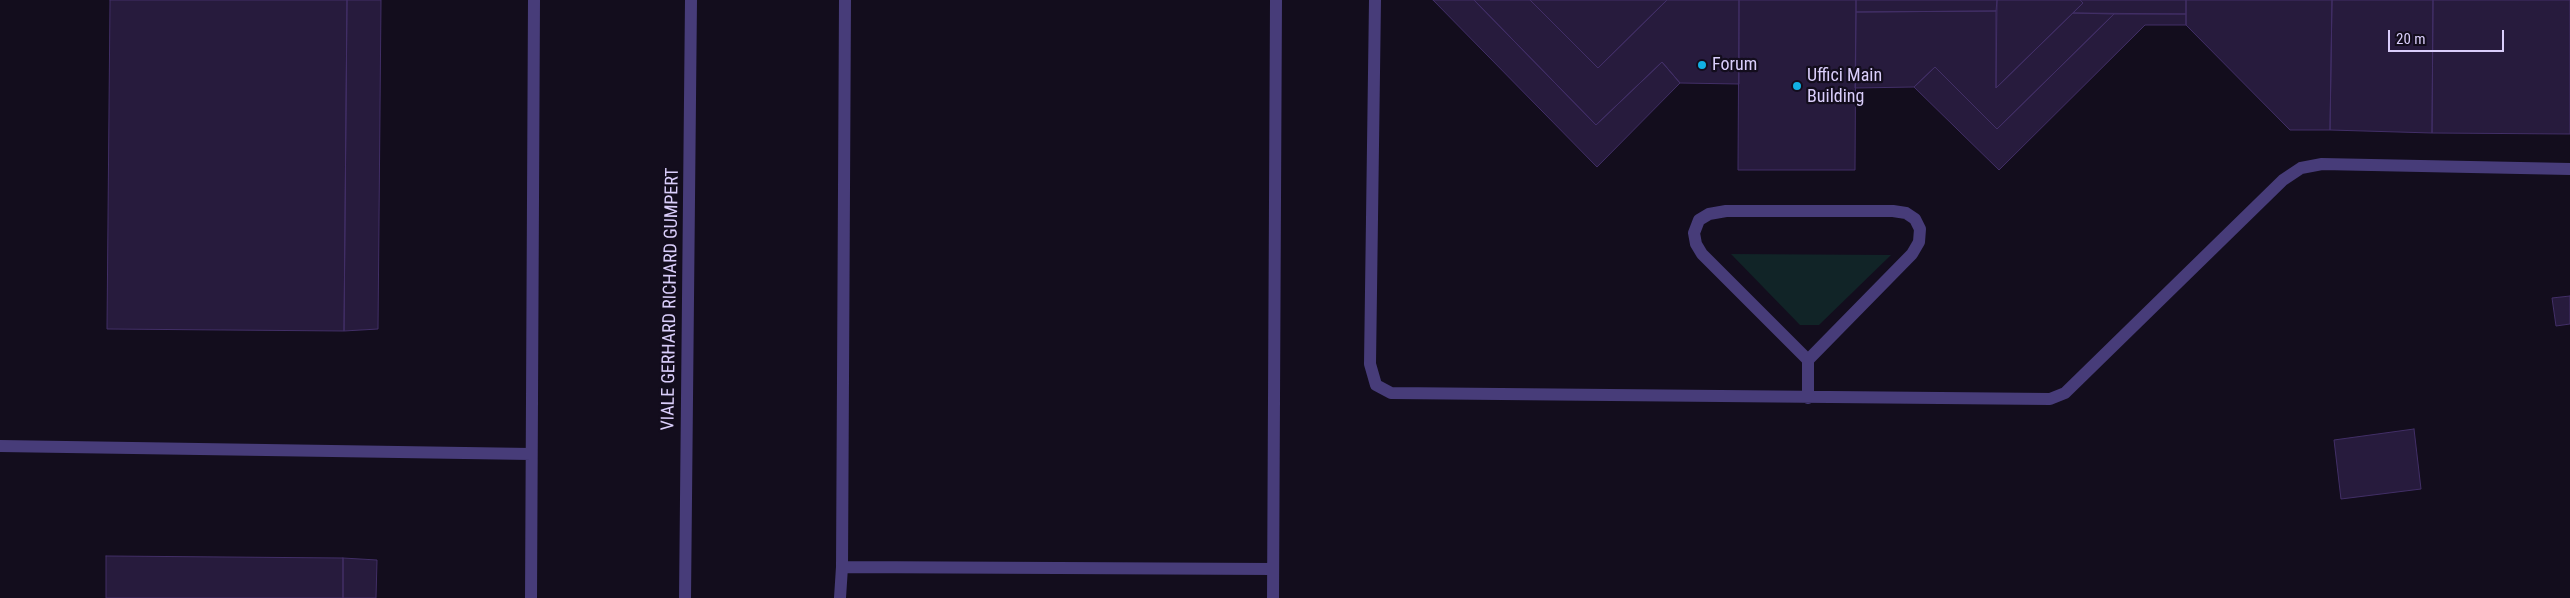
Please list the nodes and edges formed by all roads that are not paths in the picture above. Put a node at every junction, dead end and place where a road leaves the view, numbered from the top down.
1 (534, 0) edge
2 (691, 0) edge
3 (845, 0) edge
4 (1276, 0) edge
5 (1375, 0) edge
6 (2570, 169) edge
7 (1808, 360) junction
8 (1808, 398) junction
9 (0, 446) edge
10 (531, 454) junction
11 (842, 567) junction
12 (1273, 569) junction
13 (531, 598) edge
14 (685, 598) edge
15 (840, 598) edge
16 (1273, 598) edge

1 - 10 street
2 - 14 street, VIALE GERHARD RICHARD GUMPERT
3 - 11 street
4 - 12 street
5 - 8 street
6 - 8 street
7 - 7 street
7 - 8 street
9 - 10 street
10 - 13 street
11 - 12 street
11 - 15 street
12 - 16 street

